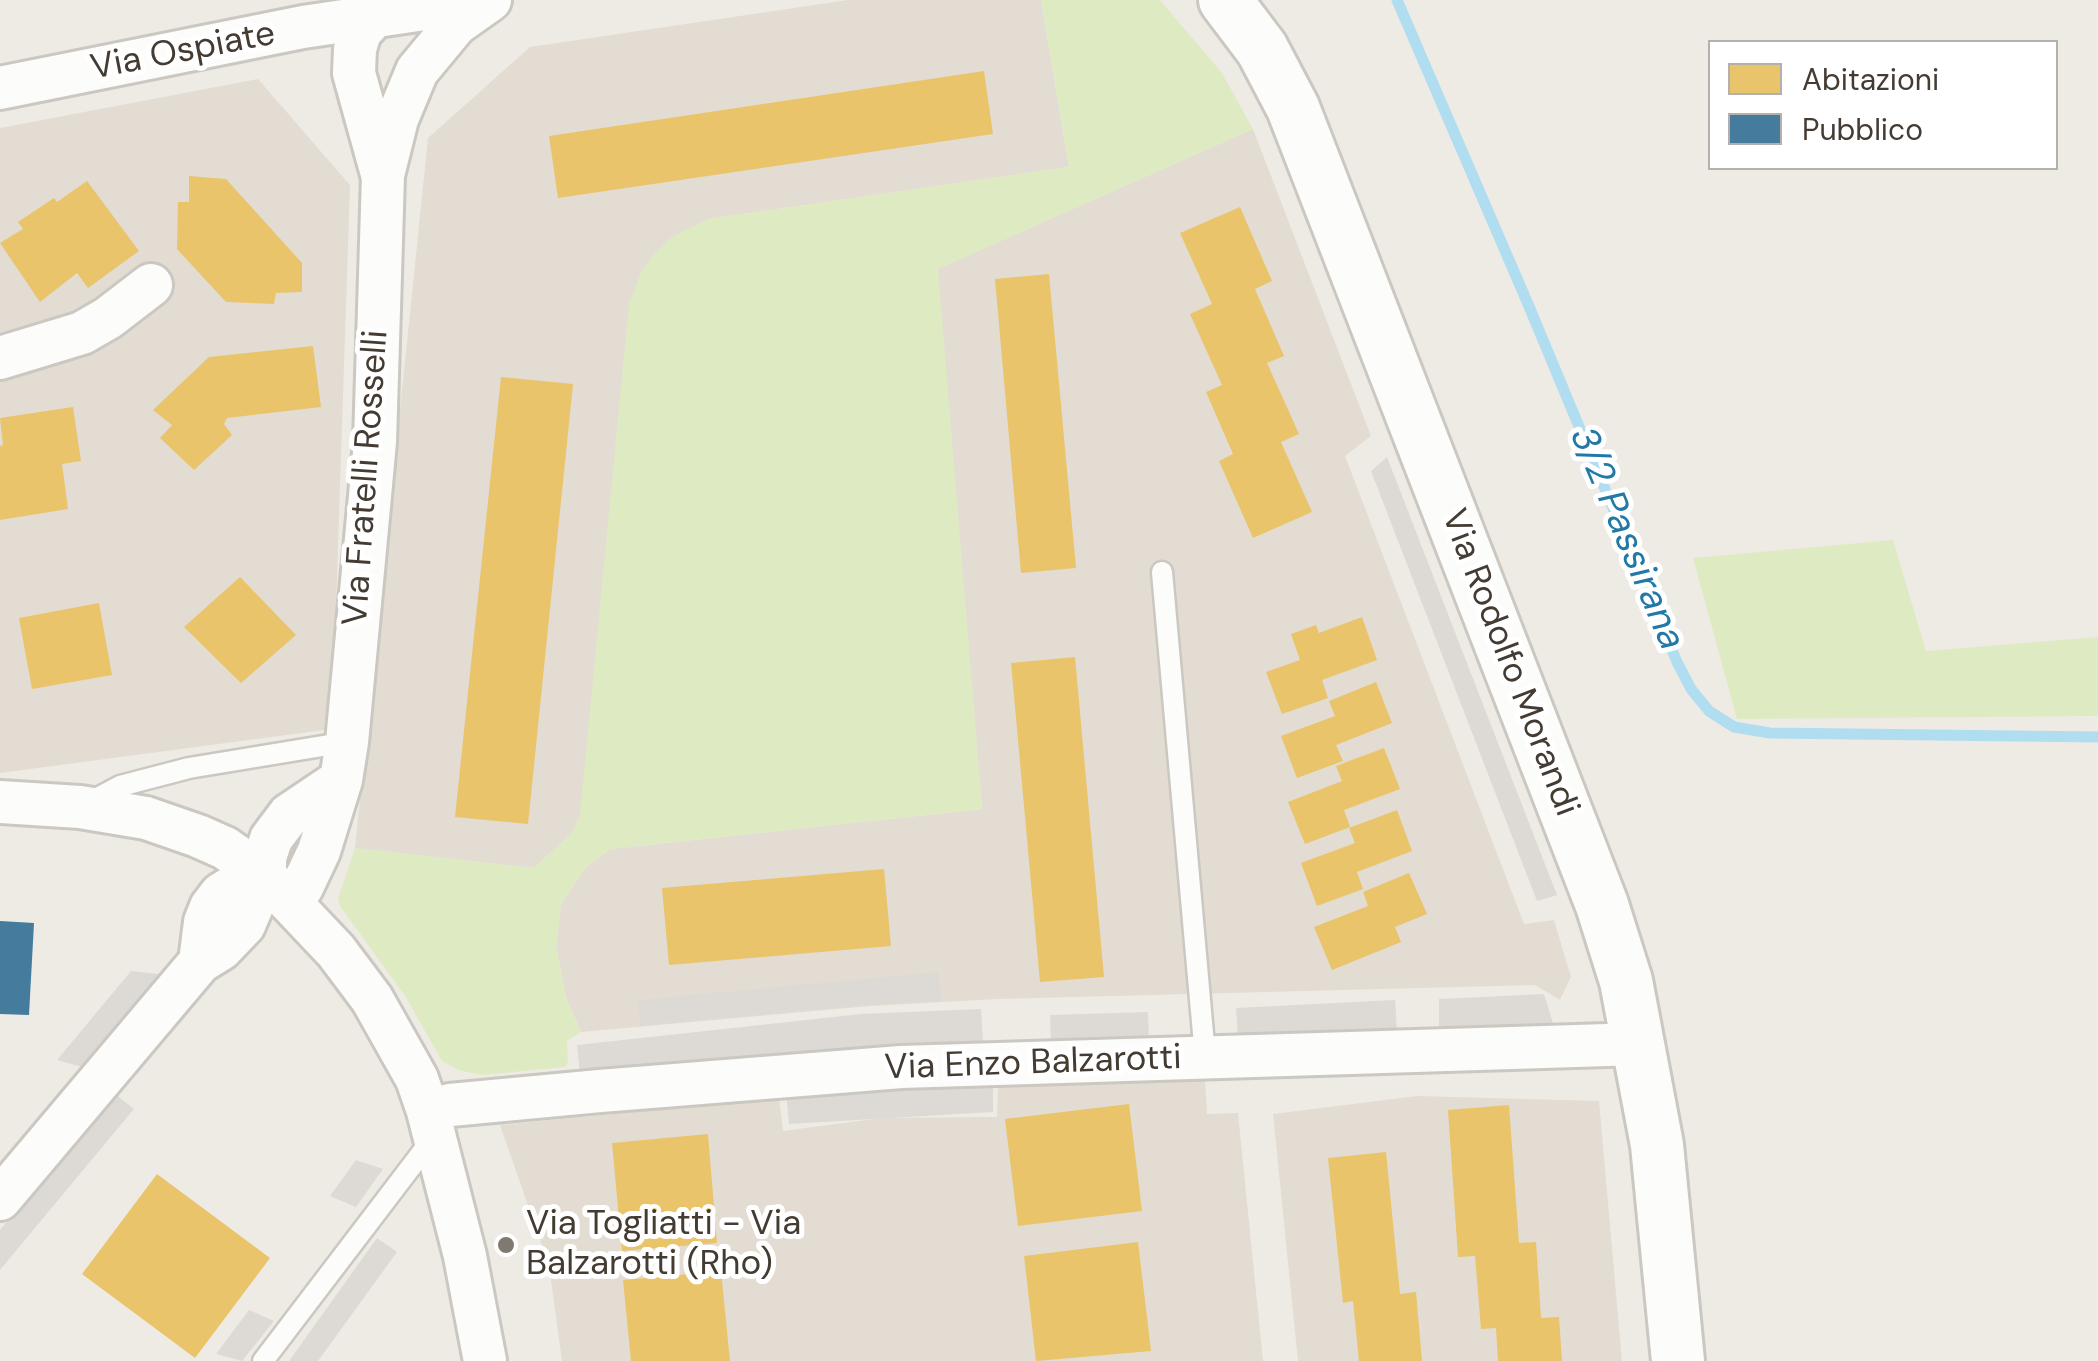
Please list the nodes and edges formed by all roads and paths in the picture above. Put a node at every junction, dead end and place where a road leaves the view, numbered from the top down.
1 (488, 0) edge
2 (1226, 0) edge
3 (374, 16) junction
4 (0, 88) edge
5 (397, 118) junction
6 (382, 174) junction
7 (150, 285) dead end
8 (0, 358) edge
9 (1162, 572) dead end
10 (344, 761) junction
11 (0, 802) edge
12 (80, 807) junction
13 (289, 815) junction
14 (198, 836) junction
15 (291, 903) junction
16 (216, 951) junction
17 (1640, 1044) junction
18 (1205, 1056) junction
19 (432, 1124) junction
20 (8, 1180) edge
21 (263, 1361) edge
22 (485, 1361) edge
23 (1678, 1361) edge

1 - 3 street, Via Ospiate
1 - 5 street, Via Fratelli Rosselli
2 - 17 street, Via Rodolfo Morandi
3 - 4 street, Via Ospiate
3 - 5 street, Via Fratelli Rosselli
3 - 6 street, Via Fratelli Rosselli
5 - 6 street, Via Fratelli Rosselli
6 - 10 street, Via Fratelli Rosselli
7 - 8 street
9 - 18 lane
10 - 12 lane
10 - 13 street
10 - 15 street, Via Fratelli Rosselli
11 - 12 street
12 - 14 street
13 - 14 street
13 - 15 street
14 - 15 street
15 - 16 street
15 - 16 street
15 - 19 street
16 - 20 street
17 - 18 street, Via Enzo Balzarotti
17 - 23 street, Via Rodolfo Morandi
18 - 19 street, Via Enzo Balzarotti
19 - 21 lane
19 - 22 street

